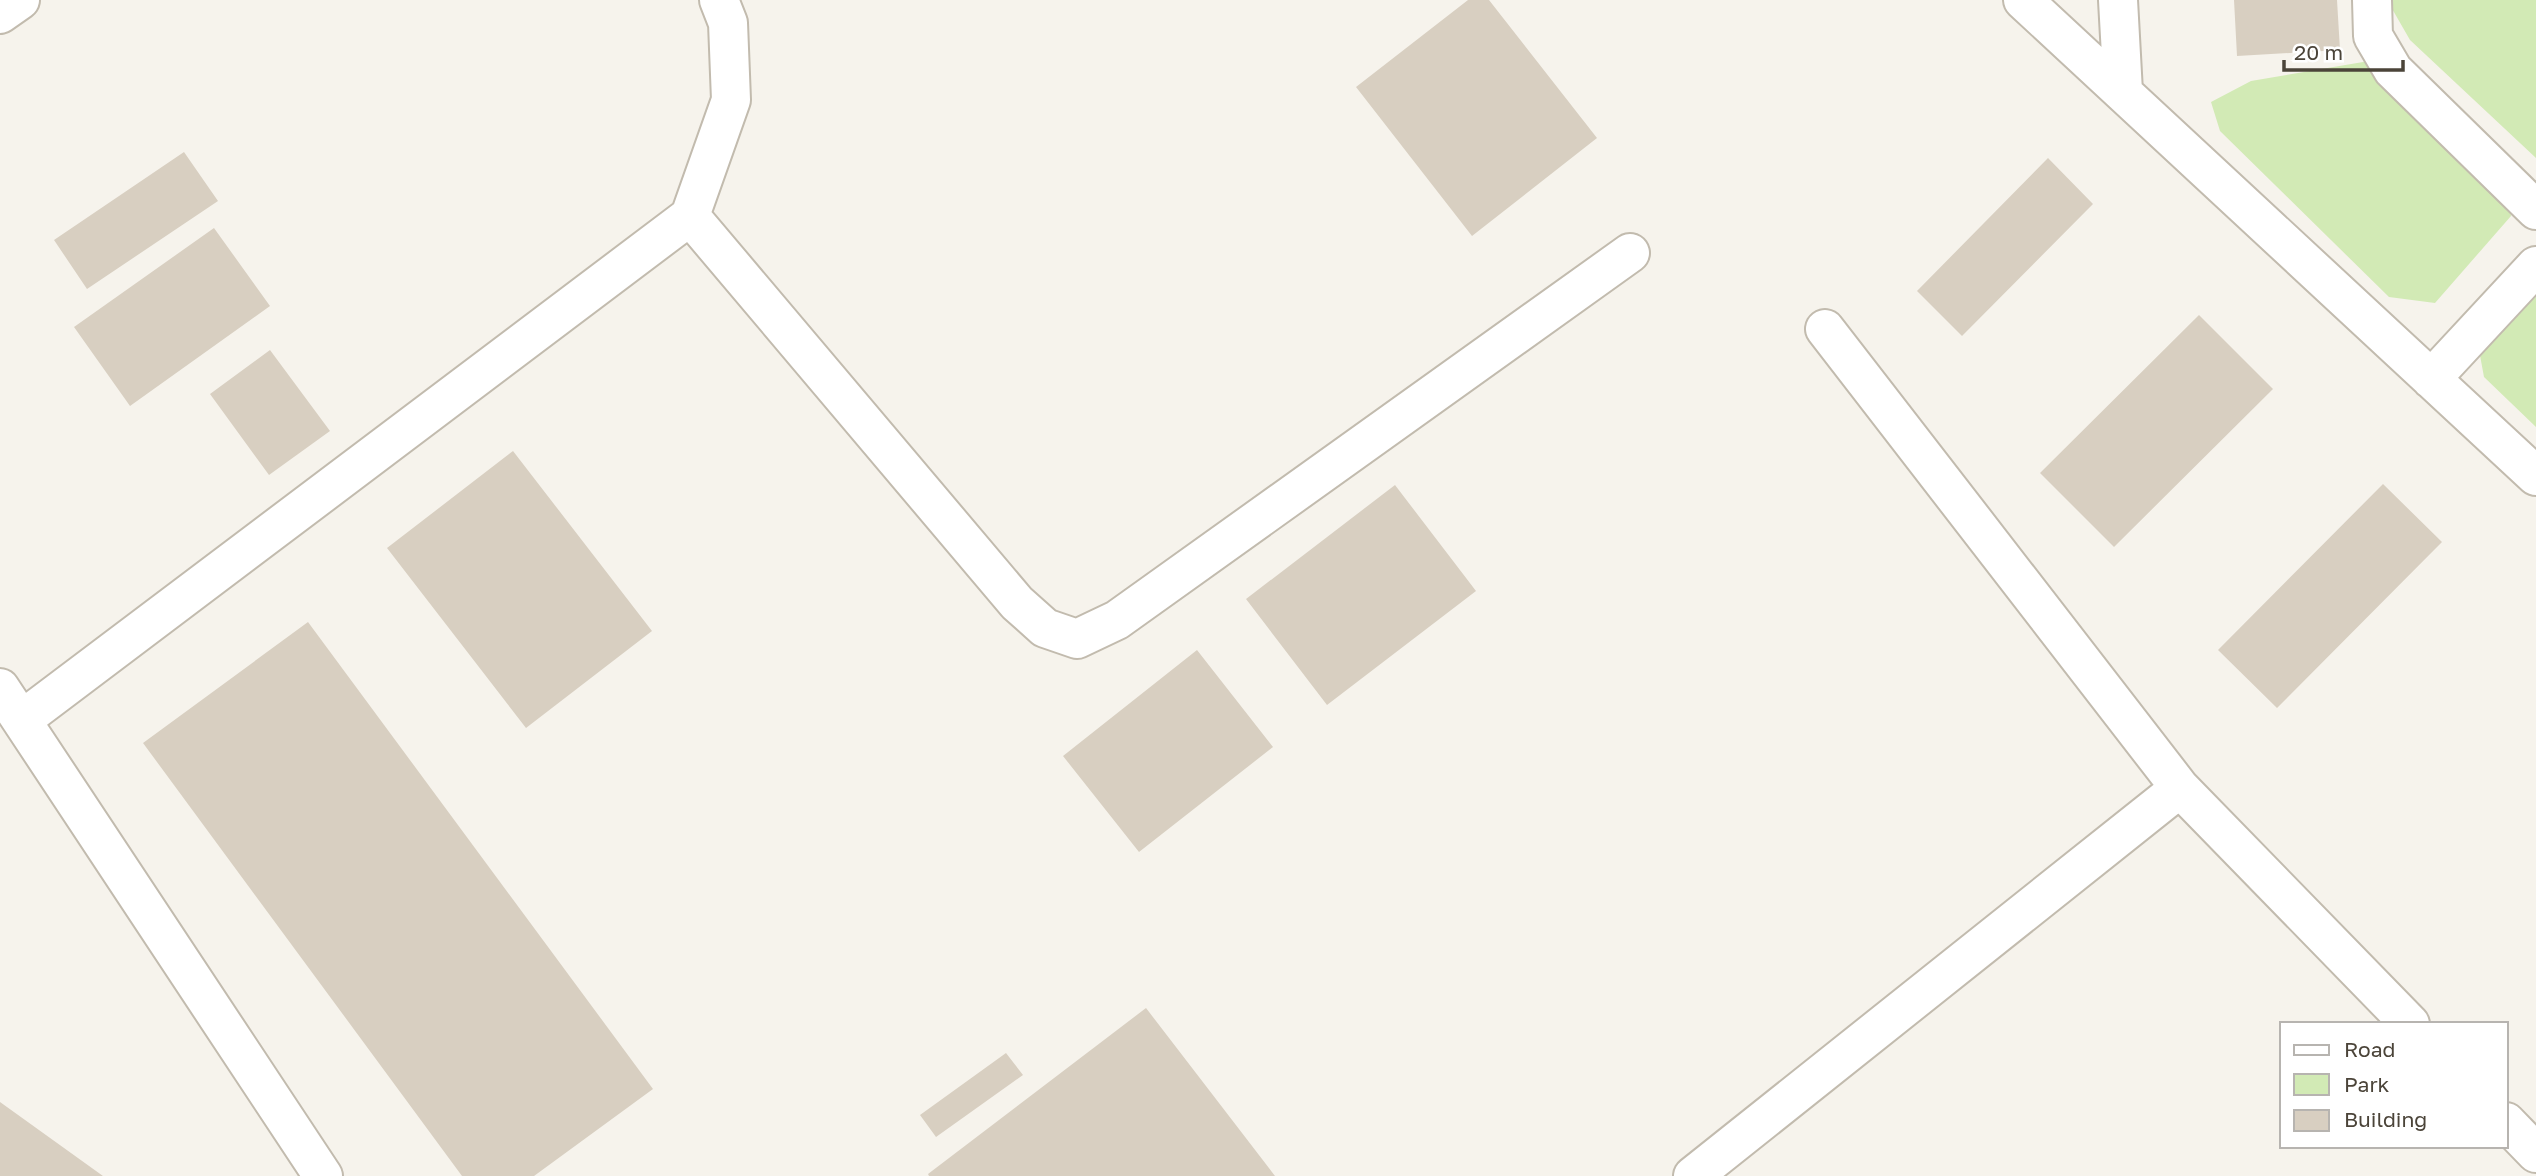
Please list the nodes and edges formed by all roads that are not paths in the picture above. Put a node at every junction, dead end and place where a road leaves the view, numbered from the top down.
1 (20, 0) edge
2 (719, 0) edge
3 (2023, 0) edge
4 (2118, 0) edge
5 (2372, 0) edge
6 (0, 14) edge
7 (2123, 92) junction
8 (2536, 211) edge
9 (690, 216) junction
10 (1630, 253) dead end
11 (2536, 266) edge
12 (1825, 329) dead end
13 (2431, 379) junction
14 (2536, 476) edge
15 (0, 688) edge
16 (23, 719) junction
17 (2180, 788) junction
18 (2408, 1022) edge
19 (2508, 1124) edge
20 (2536, 1153) edge
21 (314, 1172) edge
22 (1693, 1176) edge

1 - 6 lane
2 - 9 lane
3 - 7 lane
4 - 7 lane
5 - 8 lane
7 - 13 lane
9 - 10 lane
9 - 16 lane
11 - 13 lane
12 - 17 lane
13 - 14 lane
15 - 16 lane
16 - 21 lane
17 - 18 lane
17 - 22 lane
19 - 20 lane

